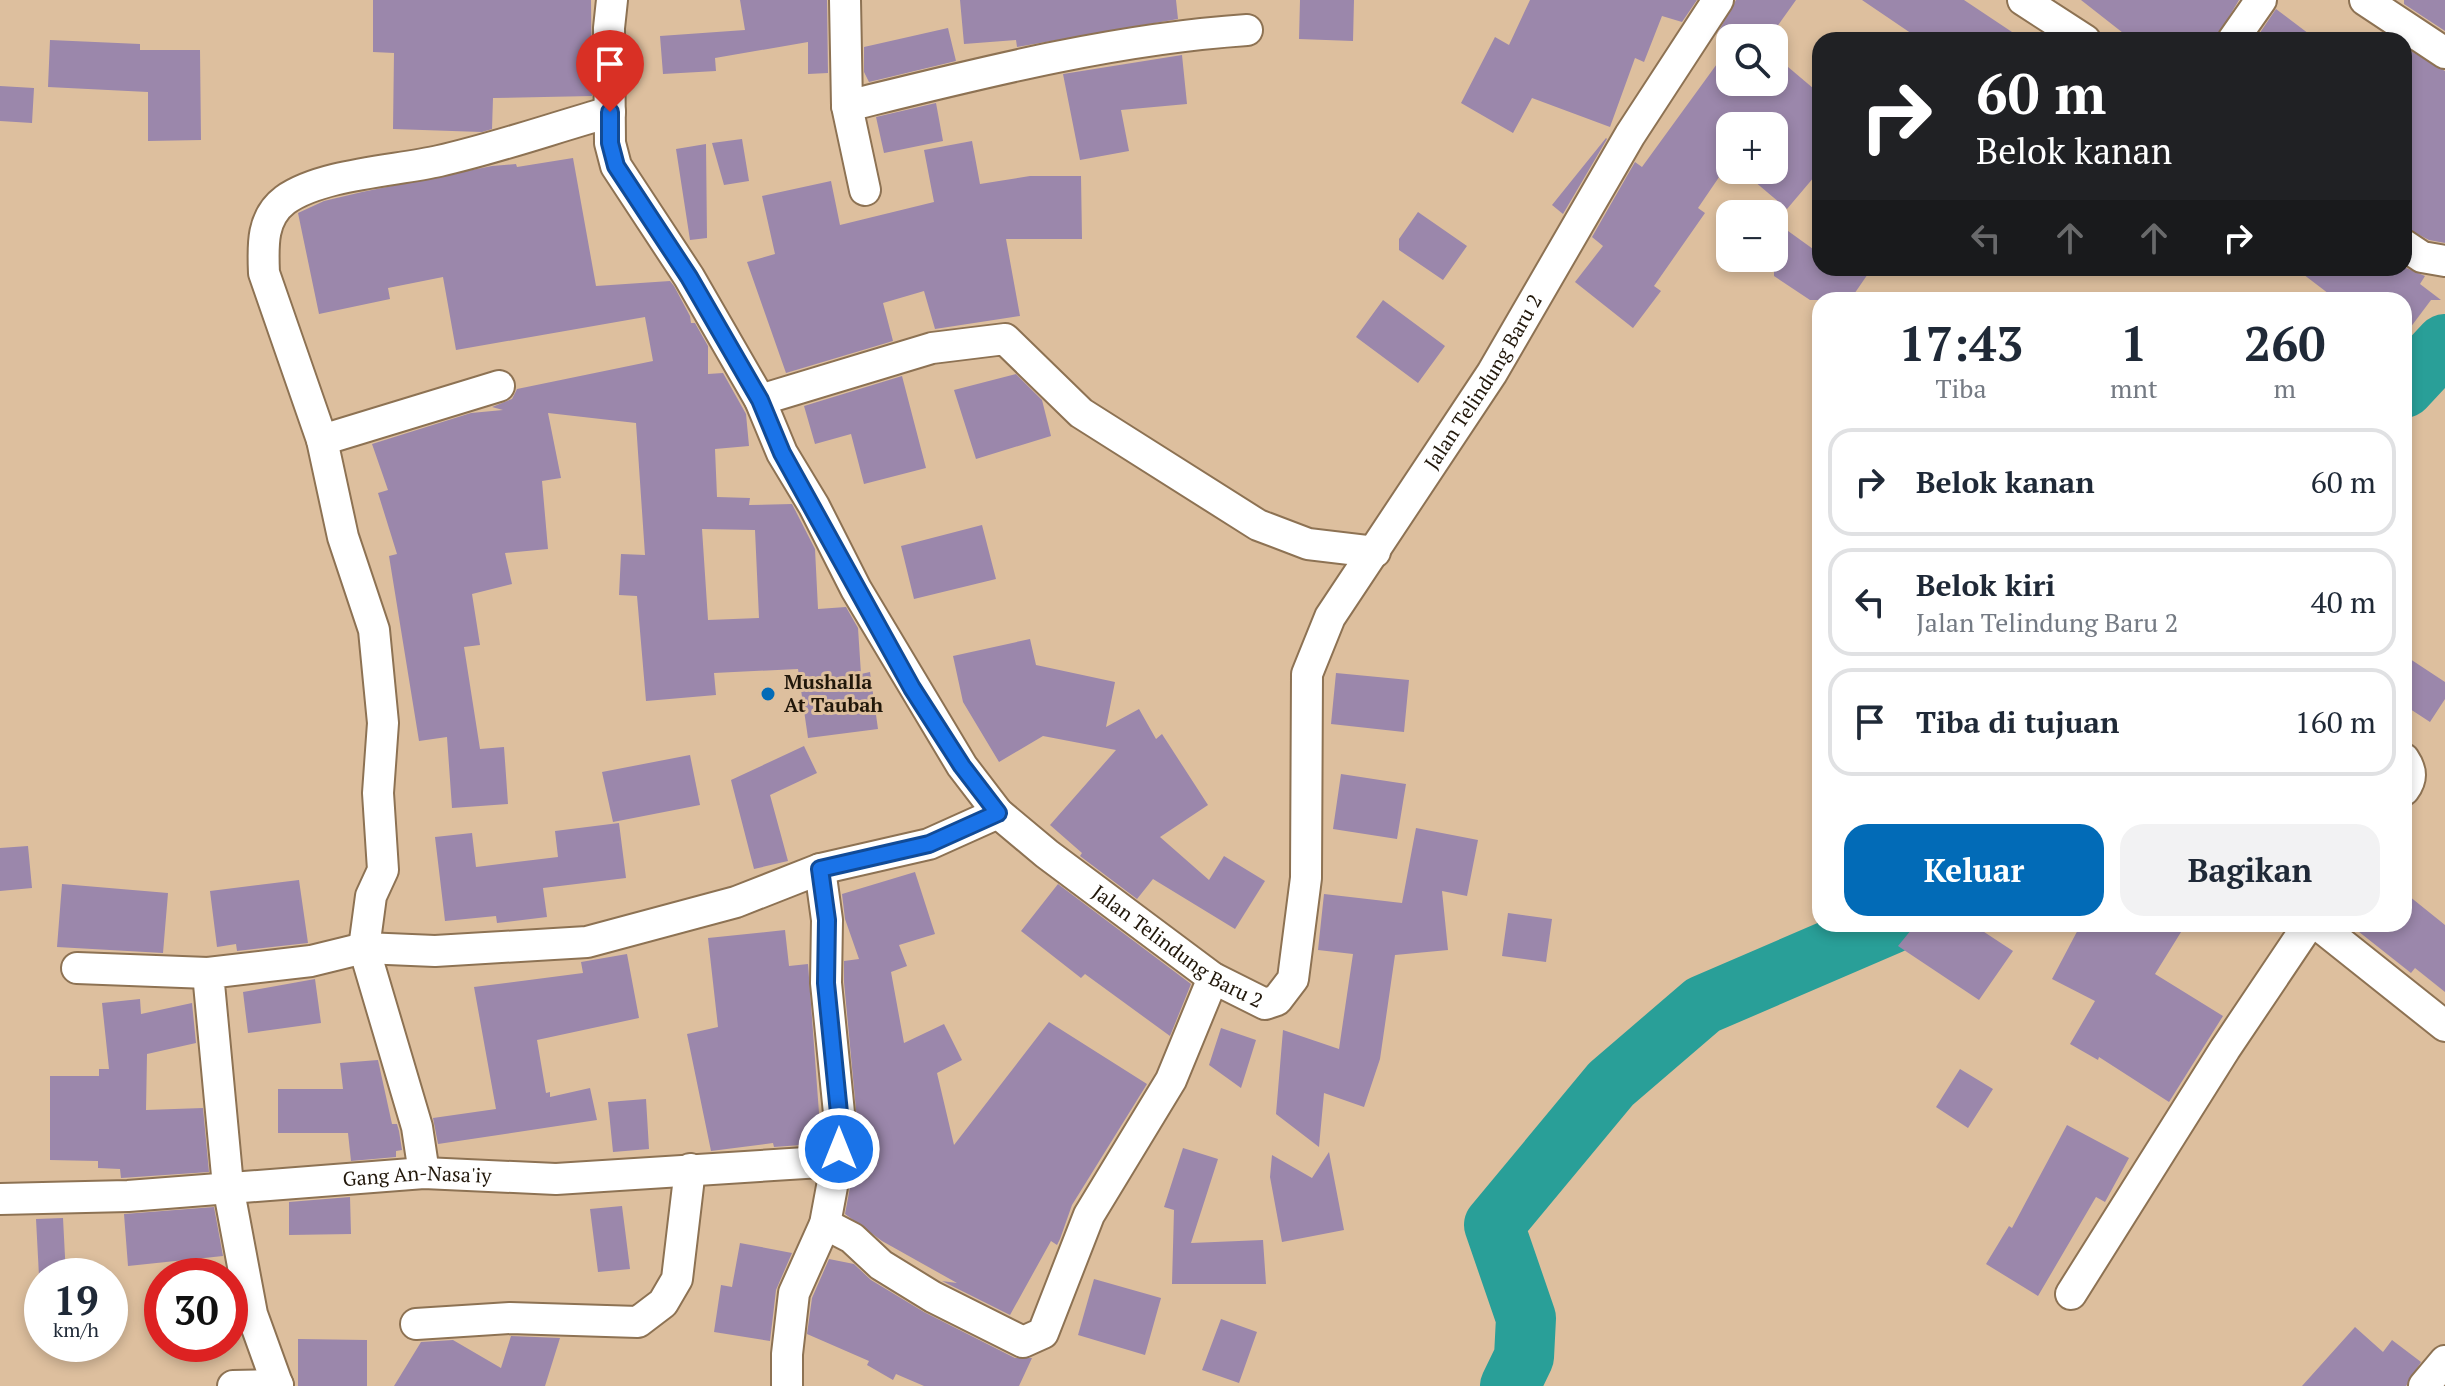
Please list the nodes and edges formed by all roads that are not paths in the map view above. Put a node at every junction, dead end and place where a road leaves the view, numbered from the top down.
1 (612, 0) edge
2 (845, 0) edge
3 (1718, 0) edge
4 (2023, 0) edge
5 (2261, 0) edge
6 (2365, 0) edge
7 (1247, 30) dead end
8 (2073, 32) edge
9 (2239, 32) edge
10 (2445, 53) edge
11 (847, 106) junction
12 (610, 112) junction
13 (865, 190) dead end
14 (2412, 250) edge
15 (2445, 261) edge
16 (499, 386) dead end
17 (760, 400) junction
18 (322, 440) junction
19 (1375, 552) junction
20 (998, 813) junction
21 (820, 869) junction
22 (2304, 932) edge
23 (2327, 932) edge
24 (364, 948) junction
25 (77, 968) dead end
26 (208, 973) junction
27 (1213, 978) junction
28 (2445, 1026) edge
29 (837, 1161) junction
30 (690, 1169) junction
31 (424, 1173) junction
32 (228, 1186) junction
33 (0, 1199) edge
34 (825, 1224) junction
35 (2071, 1294) dead end
36 (416, 1324) dead end
37 (2445, 1361) edge
38 (278, 1385) edge
39 (233, 1386) edge
40 (787, 1386) edge
41 (2424, 1386) edge

1 - 12 street, Jalan Telindung Baru 2
2 - 11 street
3 - 19 street, Jalan Telindung Baru 2
4 - 8 street
5 - 9 street
6 - 10 street
7 - 11 street
11 - 13 street
12 - 17 street, Jalan Telindung Baru 2
12 - 18 street
14 - 15 street
16 - 18 street
17 - 19 street
17 - 20 street, Jalan Telindung Baru 2
18 - 24 street
19 - 27 street, Jalan Telindung Baru 2
20 - 21 street
20 - 27 street, Jalan Telindung Baru 2
21 - 24 street
21 - 29 street
22 - 35 street
23 - 28 street
24 - 26 street
24 - 31 street
25 - 26 street
26 - 32 street
27 - 34 street
29 - 30 street, Gang An-Nasa'iy
29 - 34 street
30 - 31 street, Gang An-Nasa'iy
30 - 36 street
31 - 32 street, Gang An-Nasa'iy
32 - 33 street, Gang An-Nasa'iy
32 - 38 street
34 - 40 street
37 - 41 street
38 - 39 street

